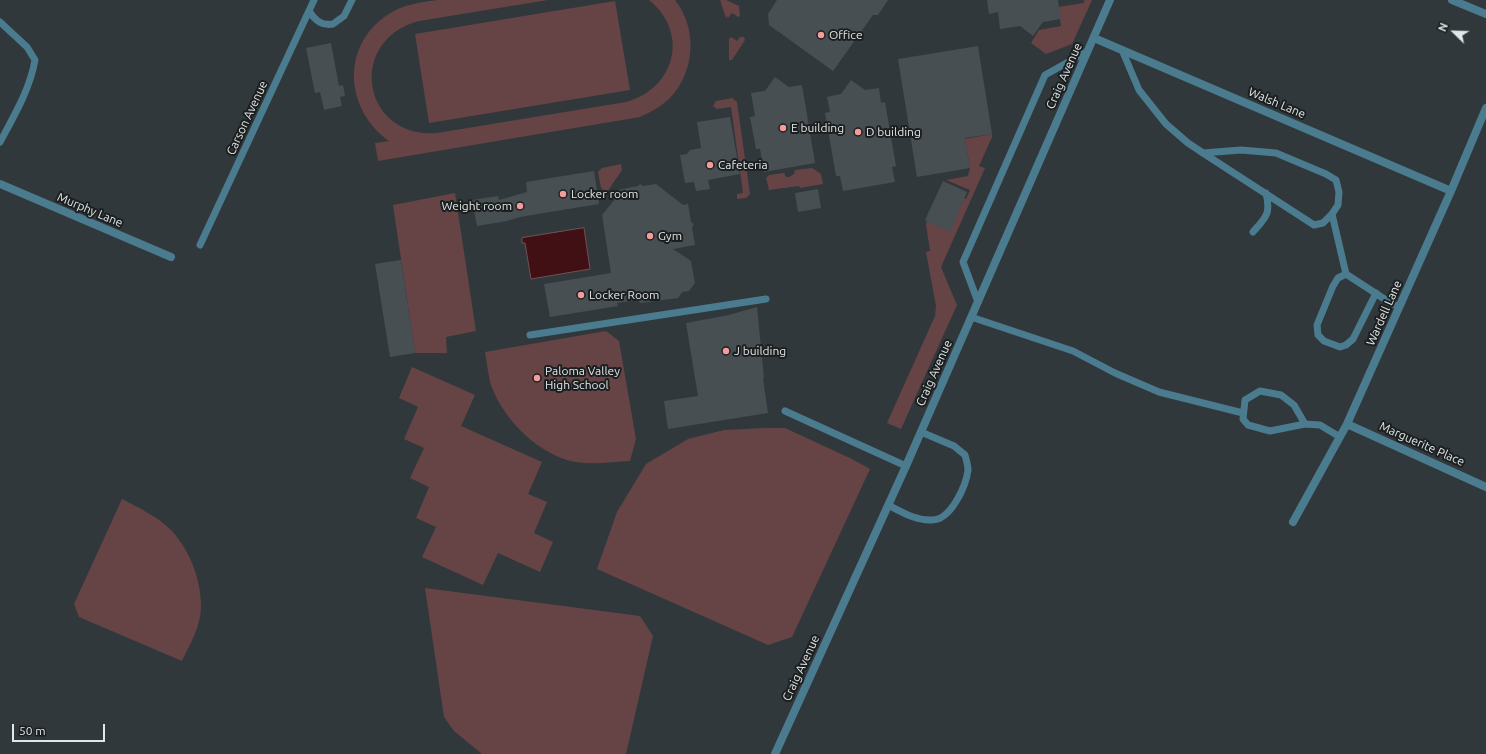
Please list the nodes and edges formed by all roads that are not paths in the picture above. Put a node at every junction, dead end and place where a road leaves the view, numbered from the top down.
1 (314, 0) edge
2 (352, 0) edge
3 (1110, 0) edge
4 (1452, 0) edge
5 (309, 11) junction
6 (1486, 14) edge
7 (0, 22) edge
8 (1094, 38) junction
9 (1122, 50) junction
10 (1088, 51) junction
11 (1486, 108) edge
12 (0, 142) edge
13 (1203, 153) junction
14 (0, 184) edge
15 (1451, 191) junction
16 (1266, 193) junction
17 (1332, 214) junction
18 (1253, 232) dead end
19 (200, 245) dead end
20 (171, 257) dead end
21 (1346, 274) junction
22 (1376, 293) junction
23 (766, 299) dead end
24 (978, 302) junction
25 (1399, 306) junction
26 (971, 317) junction
27 (530, 335) dead end
28 (784, 411) dead end
29 (1244, 413) junction
30 (1305, 424) junction
31 (1347, 424) junction
32 (921, 432) junction
33 (1340, 438) junction
34 (906, 466) junction
35 (1486, 487) edge
36 (888, 505) junction
37 (1293, 522) dead end
38 (775, 754) edge

1 - 5 lane, Carson Avenue
2 - 5 lane
3 - 8 street, Craig Avenue
4 - 6 street
5 - 19 lane, Carson Avenue
7 - 12 lane
8 - 9 street, Walsh Lane
8 - 10 street, Craig Avenue
9 - 13 lane
9 - 15 street, Walsh Lane
10 - 24 street, Craig Avenue
10 - 24 lane
11 - 15 street, Wardell Lane
13 - 16 lane
13 - 17 lane
14 - 20 street, Murphy Lane
15 - 25 street, Wardell Lane
16 - 17 lane
16 - 18 lane
17 - 21 lane
21 - 22 lane
21 - 22 lane
22 - 25 lane
23 - 27 lane
24 - 26 street, Craig Avenue
25 - 31 street, Wardell Lane
26 - 29 lane
26 - 32 street, Craig Avenue
28 - 34 lane
29 - 30 lane
29 - 30 lane
30 - 33 lane
31 - 33 street, Wardell Lane
31 - 35 street, Marguerite Place
32 - 34 street, Craig Avenue
32 - 36 lane
33 - 37 street, Wardell Lane
34 - 36 street, Craig Avenue
36 - 38 street, Craig Avenue

